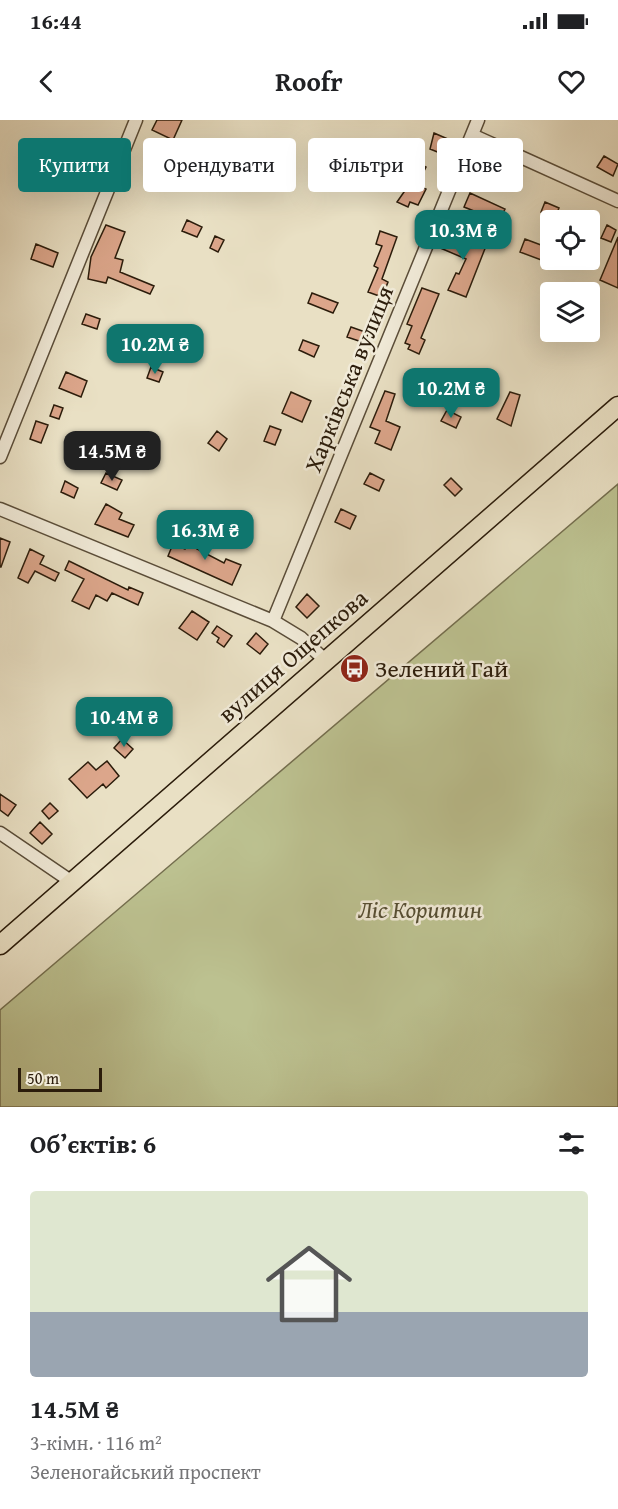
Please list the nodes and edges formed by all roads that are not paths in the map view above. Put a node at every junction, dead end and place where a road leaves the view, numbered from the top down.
1 (136, 120) edge
2 (478, 120) edge
3 (472, 135) junction
4 (618, 201) edge
5 (618, 406) edge
6 (0, 457) edge
7 (0, 509) edge
8 (273, 621) junction
9 (325, 660) junction
10 (0, 833) edge
11 (72, 882) junction
12 (0, 945) edge

1 - 6 street
2 - 3 street, Харківська вулиця
3 - 4 street
3 - 8 street, Харківська вулиця
5 - 9 highway, вулиця Ощепкова
7 - 8 street
8 - 9 street
9 - 11 highway, вулиця Ощепкова
10 - 11 street
11 - 12 highway, вулиця Ощепкова

